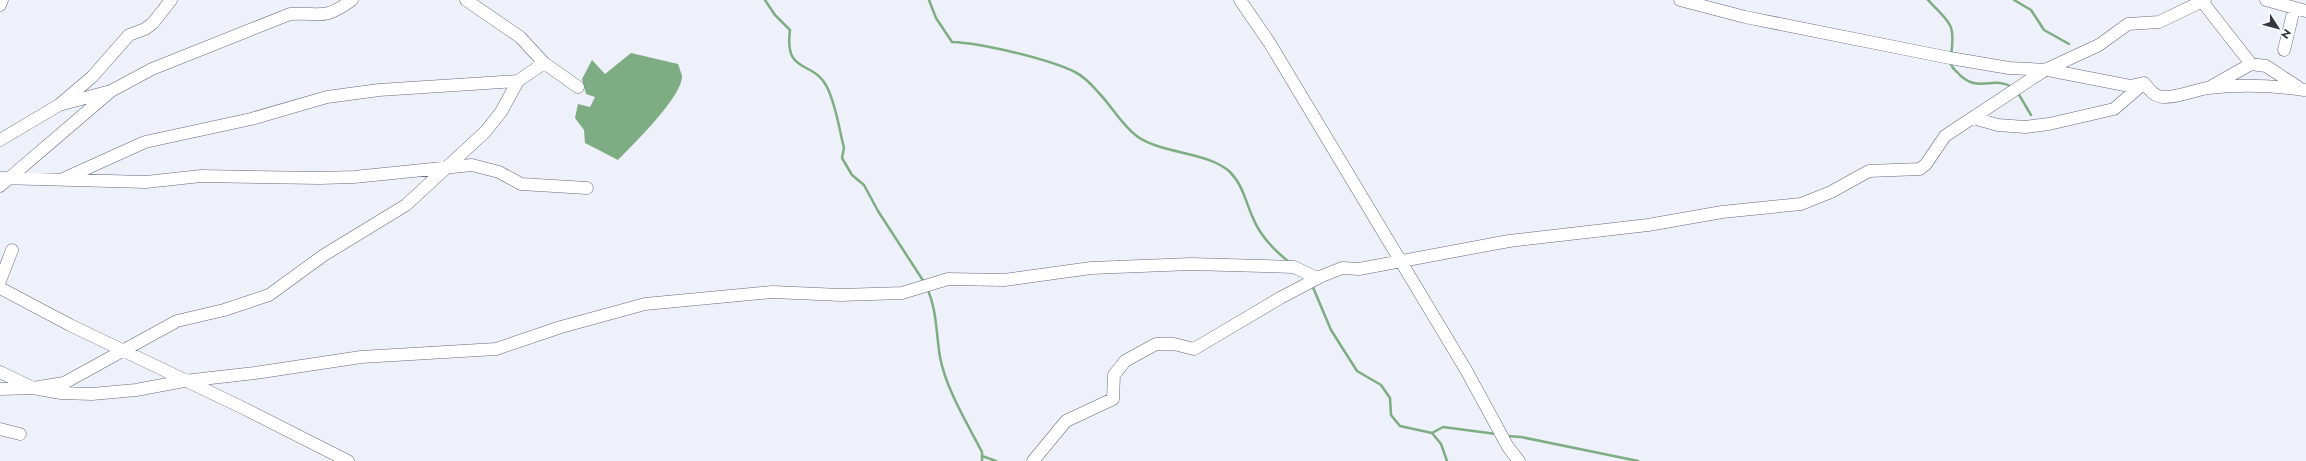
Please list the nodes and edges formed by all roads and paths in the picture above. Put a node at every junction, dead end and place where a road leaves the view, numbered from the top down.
1 (2, 0) edge
2 (171, 0) edge
3 (352, 0) edge
4 (466, 0) edge
5 (1240, 0) edge
6 (1680, 0) edge
7 (2266, 0) edge
8 (2202, 1) edge
9 (0, 5) edge
10 (2300, 10) edge
11 (2284, 50) dead end
12 (544, 63) junction
13 (2251, 64) junction
14 (2045, 70) junction
15 (518, 81) junction
16 (2144, 84) junction
17 (578, 87) dead end
18 (2208, 88) junction
19 (111, 91) junction
20 (2305, 91) edge
21 (59, 105) junction
22 (1973, 118) junction
23 (0, 140) edge
24 (445, 166) junction
25 (60, 180) junction
26 (3, 181) edge
27 (587, 188) dead end
28 (12, 250) dead end
29 (1400, 260) junction
30 (1320, 276) junction
31 (0, 281) edge
32 (0, 288) edge
33 (123, 351) junction
34 (0, 372) edge
35 (184, 381) junction
36 (34, 388) junction
37 (0, 389) edge
38 (0, 429) edge
39 (20, 434) dead end
40 (348, 461) edge
41 (1033, 461) edge
42 (1519, 461) edge

1 - 9 street
2 - 21 street
3 - 19 street
4 - 12 street
5 - 29 street
6 - 14 street
7 - 10 street
8 - 13 street
8 - 14 street
10 - 11 street
12 - 15 street
12 - 17 street
13 - 18 street
13 - 20 street
14 - 16 street
14 - 22 street
15 - 24 street
15 - 25 street
16 - 18 street
16 - 22 street
18 - 20 street
19 - 21 street
19 - 26 street
21 - 23 street
22 - 29 street
24 - 25 street
24 - 27 street
24 - 33 street
25 - 26 street
28 - 31 street
29 - 30 street
29 - 42 street
30 - 35 street
30 - 41 street
32 - 33 street
33 - 35 street
33 - 36 street
34 - 36 street
35 - 36 street
35 - 40 street
36 - 37 street
38 - 39 street

